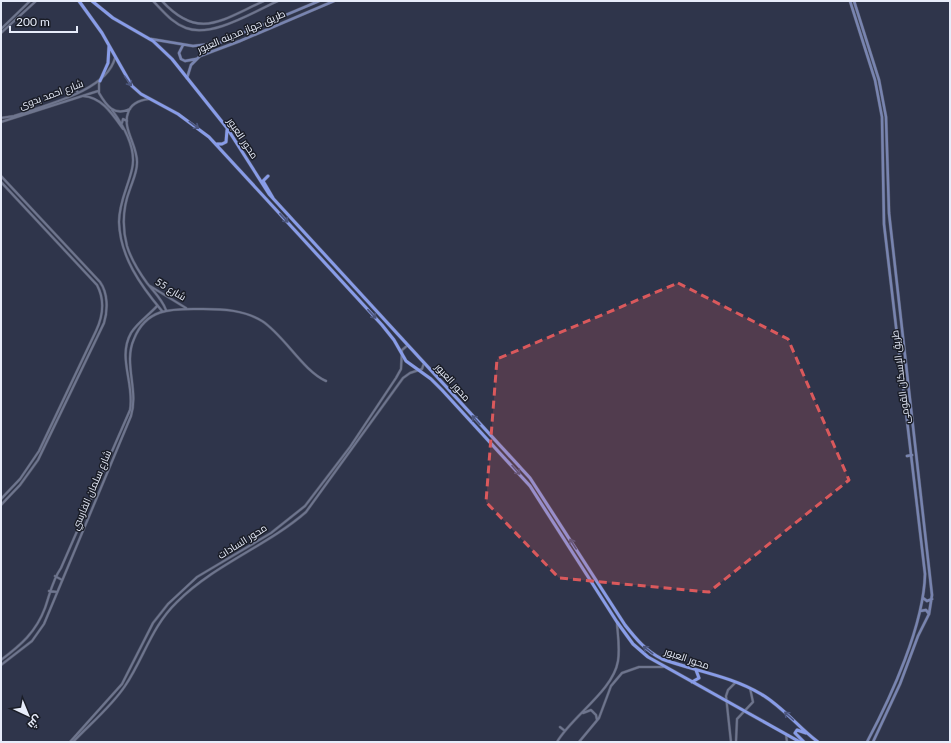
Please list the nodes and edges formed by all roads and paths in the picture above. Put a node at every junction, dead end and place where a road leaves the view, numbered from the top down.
1 (30, 1) edge
2 (36, 1) edge
3 (79, 1) edge
4 (92, 1) edge
5 (153, 1) edge
6 (162, 1) edge
7 (264, 1) edge
8 (278, 1) edge
9 (319, 1) edge
10 (334, 1) edge
11 (850, 1) edge
12 (854, 1) edge
13 (21, 13) junction
14 (272, 22) junction
15 (274, 26) junction
16 (1, 29) edge
17 (1, 34) edge
18 (147, 38) junction
19 (108, 44) junction
20 (183, 45) junction
21 (115, 58) junction
22 (196, 59) junction
23 (187, 78) junction
24 (100, 81) junction
25 (74, 86) dead end
26 (98, 91) junction
27 (78, 93) junction
28 (82, 96) junction
29 (150, 98) junction
30 (130, 109) junction
31 (112, 110) junction
32 (1, 118) edge
33 (127, 121) junction
34 (1, 122) edge
35 (122, 124) junction
36 (227, 128) junction
37 (126, 134) junction
38 (215, 143) junction
39 (1, 176) edge
40 (268, 176) dead end
41 (1, 182) edge
42 (274, 200) junction
43 (335, 274) junction
44 (332, 276) dead end
45 (147, 283) junction
46 (892, 287) junction
47 (897, 287) junction
48 (158, 306) junction
49 (186, 308) junction
50 (166, 310) junction
51 (162, 311) junction
52 (898, 341) junction
53 (408, 345) junction
54 (894, 346) dead end
55 (401, 355) junction
56 (424, 362) junction
57 (418, 371) junction
58 (326, 381) dead end
59 (912, 455) junction
60 (907, 456) dead end
61 (1, 499) edge
62 (539, 499) junction
63 (535, 501) dead end
64 (1, 505) edge
65 (305, 506) junction
66 (308, 510) junction
67 (296, 514) junction
68 (299, 518) junction
69 (55, 576) junction
70 (62, 580) junction
71 (49, 591) junction
72 (181, 591) junction
73 (57, 592) junction
74 (185, 594) junction
75 (598, 594) junction
76 (594, 596) dead end
77 (923, 598) junction
78 (932, 599) junction
79 (920, 610) junction
80 (930, 614) junction
81 (617, 622) junction
82 (143, 642) junction
83 (147, 643) junction
84 (140, 648) junction
85 (144, 650) junction
86 (1, 660) edge
87 (1, 665) edge
88 (665, 667) junction
89 (696, 670) junction
90 (692, 682) junction
91 (736, 682) junction
92 (750, 688) junction
93 (726, 701) junction
94 (105, 704) junction
95 (107, 707) junction
96 (744, 710) junction
97 (100, 712) junction
98 (580, 715) junction
99 (597, 720) junction
100 (560, 727) dead end
101 (564, 731) junction
102 (786, 734) junction
103 (809, 735) junction
104 (70, 742) edge
105 (74, 742) edge
106 (557, 742) edge
107 (579, 742) edge
108 (732, 742) edge
109 (736, 742) edge
110 (787, 742) edge
111 (800, 742) edge
112 (804, 742) edge
113 (818, 742) edge
114 (867, 742) edge
115 (873, 742) edge

1 - 13 street
2 - 13 street
3 - 19 highway, محور العبور
4 - 18 highway, محور العبور
5 - 8 street
6 - 7 street
9 - 14 main road, طريق جهاز مدينه العبور
10 - 15 main road, طريق جهاز مدينه العبور
11 - 46 main road, طريق الإسكان القومى
12 - 47 main road, طريق الإسكان القومى
13 - 16 street
13 - 17 street
14 - 15 main road
14 - 20 main road, طريق جهاز مدينه العبور
15 - 22 main road, طريق جهاز مدينه العبور
18 - 20 main road, طريق جهاز مدينه العبور
18 - 23 highway, محور العبور
19 - 21 highway, محور العبور
19 - 24 highway
20 - 22 main road
21 - 24 street, شارع احمد بدوى
21 -> 29 highway, محور العبور
22 - 23 main road, طريق جهاز مدينه العبور
23 - 36 highway, محور العبور
24 - 26 street
24 - 27 street, شارع احمد بدوى
25 - 27 street
26 - 28 street, شارع احمد بدوى
26 - 31 street
27 - 32 street, شارع احمد بدوى
28 - 34 street, شارع احمد بدوى
28 - 37 street
29 - 30 street
29 -> 38 highway, محور العبور
30 - 31 street
30 - 33 street
31 - 35 street
33 - 35 street
33 - 45 street
35 - 37 street
36 - 38 highway
36 - 42 highway, محور العبور
37 - 48 street
38 -> 43 highway, محور العبور
39 - 64 street
40 - 42 highway
41 - 61 street
42 - 53 highway, محور العبور
43 - 44 highway
43 -> 55 highway, محور العبور
45 - 49 street, شارع 55
45 - 50 street
46 - 47 main road
46 - 52 main road, طريق الإسكان القومى
47 - 78 main road, طريق الإسكان القومى
48 - 51 street
48 - 69 street, شارع سلمان الفارسي
49 - 50 street, شارع سلمان الفارسي
49 - 58 street, شارع سلمان الفارسي
50 - 51 street, شارع سلمان الفارسي
51 - 70 street, شارع سلمان الفارسي
52 - 54 main road
52 - 59 main road, طريق الإسكان القومى
53 - 55 street, محور السادات
53 - 56 highway, محور العبور
55 - 57 highway, محور العبور
55 - 65 street, محور السادات
56 - 57 street, محور السادات
89 -> 56 highway, محور العبور
57 -> 62 highway, محور العبور
57 - 66 street, محور السادات
59 - 60 main road
59 - 77 main road, طريق الإسكان القومى
62 - 63 highway
62 - 75 highway, محور العبور
65 - 66 street
65 - 67 street, محور السادات
66 - 68 street, محور السادات
67 - 68 street
67 - 72 street, محور السادات
68 - 74 street, محور السادات
69 - 70 street
69 - 71 street, شارع سلمان الفارسي
70 - 73 street, شارع سلمان الفارسي
71 - 73 street
71 - 86 street, شارع سلمان الفارسي
72 - 74 street
72 - 82 street, محور السادات
73 - 87 street, شارع سلمان الفارسي
74 - 83 street, محور السادات
75 - 76 highway
75 - 81 highway, محور العبور
77 - 78 main road
77 - 79 main road, طريق الإسكان القومى
78 - 80 main road, طريق الإسكان القومى
79 - 80 main road
79 - 114 main road, طريق الإسكان القومى
80 - 115 main road, طريق الإسكان القومى
81 - 88 highway, محور العبور
81 - 98 street
82 - 83 street
82 - 84 street, محور السادات
83 - 85 street, محور السادات
84 - 85 street
84 - 94 street, محور السادات
85 - 95 street, محور السادات
88 - 90 highway, محور العبور
88 - 99 street
89 - 90 highway
89 - 91 highway, محور العبور
90 - 93 highway, محور العبور
91 - 92 highway, محور العبور
91 - 93 street
92 - 96 street
103 -> 92 highway, محور العبور
93 - 96 highway, محور العبور
93 - 108 street
94 - 95 street
94 - 97 street, محور السادات
95 - 97 street, محور السادات
96 - 102 highway, محور العبور
96 - 109 street
97 - 104 street, محور السادات
97 - 105 street, محور السادات
98 - 99 street
98 - 101 street
99 - 107 street
100 - 101 street
101 - 106 street
102 - 110 street
102 - 111 highway, محور العبور
103 - 112 highway
103 - 113 highway, محور العبور

